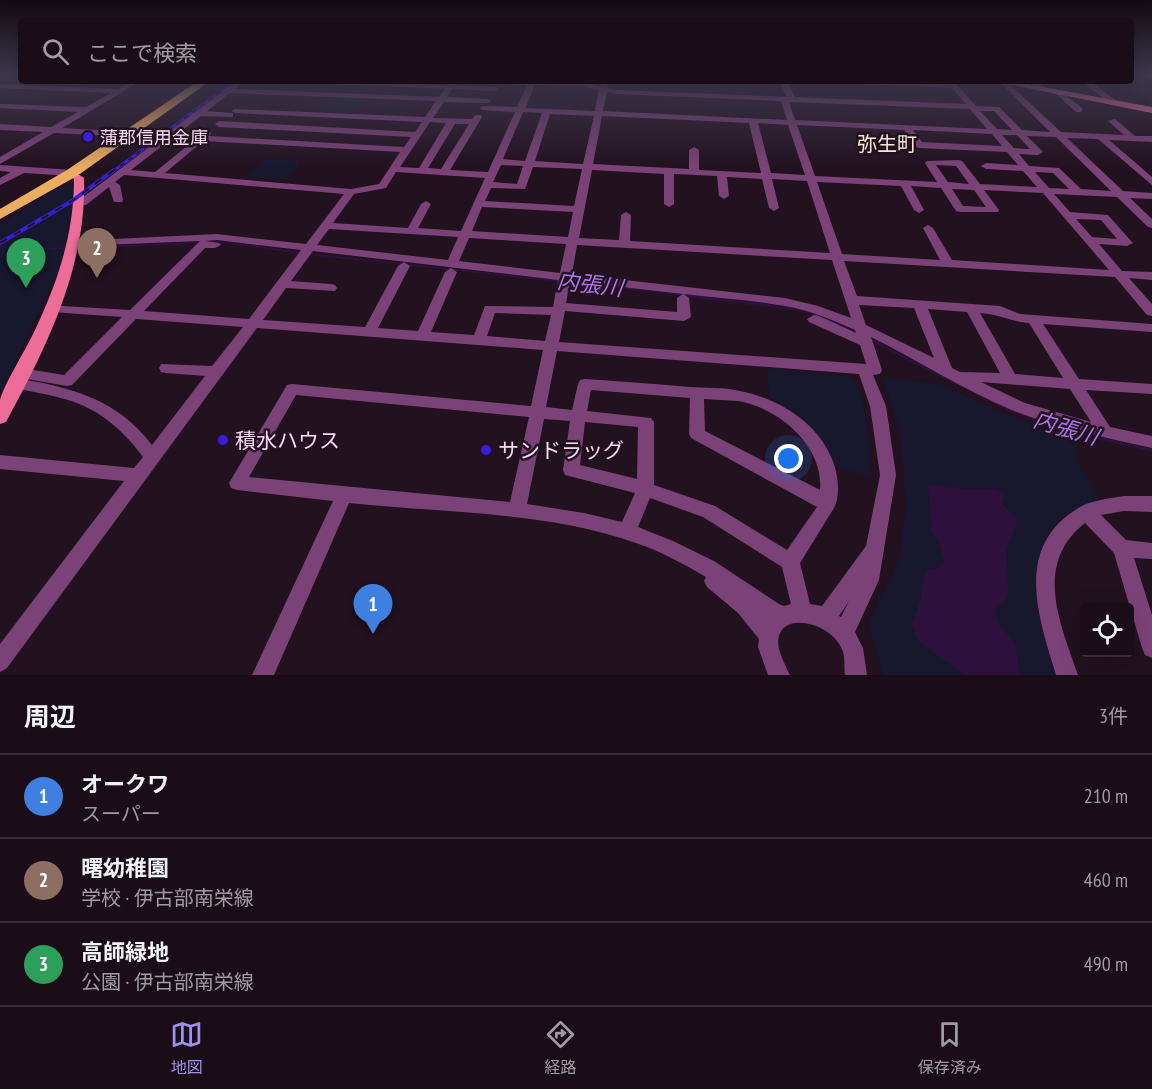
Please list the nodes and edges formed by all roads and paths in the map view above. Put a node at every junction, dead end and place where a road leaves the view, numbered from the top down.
1 (11, 106) edge
2 (96, 106) edge
3 (167, 106) edge
4 (207, 106) edge
5 (240, 106) edge
6 (437, 106) edge
7 (484, 106) edge
8 (500, 106) edge
9 (522, 106) edge
10 (600, 106) edge
11 (789, 106) edge
12 (961, 106) edge
13 (1028, 106) edge
14 (1075, 106) edge
15 (1134, 106) edge
16 (973, 107) junction
17 (90, 110) junction
18 (520, 110) junction
19 (1079, 110) dead end
20 (1152, 110) edge
21 (547, 111) junction
22 (198, 113) junction
23 (232, 113) junction
24 (599, 113) junction
25 (328, 115) junction
26 (428, 120) junction
27 (753, 120) junction
28 (452, 121) junction
29 (1112, 121) dead end
30 (475, 122) junction
31 (791, 122) junction
32 (183, 126) junction
33 (217, 126) junction
34 (0, 127) edge
35 (906, 127) junction
36 (316, 129) junction
37 (56, 131) junction
38 (994, 131) junction
39 (1018, 132) junction
40 (429, 134) junction
41 (1058, 134) junction
42 (125, 135) junction
43 (467, 135) junction
44 (152, 136) dead end
45 (1100, 136) junction
46 (1137, 138) junction
47 (165, 139) junction
48 (1152, 139) edge
49 (200, 140) junction
50 (300, 144) junction
51 (1152, 147) edge
52 (407, 150) junction
53 (694, 150) dead end
54 (1010, 150) junction
55 (146, 154) junction
56 (157, 155) dead end
57 (168, 155) dead end
58 (180, 156) junction
59 (0, 161) edge
60 (497, 162) junction
61 (528, 164) junction
62 (986, 166) dead end
63 (588, 167) junction
64 (0, 168) edge
65 (1026, 168) junction
66 (394, 169) junction
67 (21, 170) junction
68 (422, 171) junction
69 (669, 171) junction
70 (122, 172) junction
71 (444, 172) junction
72 (694, 172) junction
73 (72, 173) junction
74 (722, 173) junction
75 (158, 174) junction
76 (491, 175) junction
77 (766, 176) junction
78 (810, 178) junction
79 (0, 182) edge
80 (1152, 182) edge
81 (904, 183) junction
82 (106, 184) junction
83 (487, 185) junction
84 (945, 185) junction
85 (978, 187) junction
86 (1045, 191) junction
87 (351, 192) junction
88 (1078, 192) junction
89 (1120, 195) junction
90 (724, 196) dead end
91 (1152, 196) edge
92 (118, 200) dead end
93 (82, 202) junction
94 (426, 204) dead end
95 (479, 204) junction
96 (669, 204) dead end
97 (774, 208) dead end
98 (579, 209) junction
99 (919, 210) dead end
100 (626, 215) dead end
101 (1067, 215) junction
102 (0, 216) edge
103 (1152, 225) edge
104 (327, 226) junction
105 (928, 228) dead end
106 (412, 230) junction
107 (466, 233) junction
108 (573, 240) junction
109 (1089, 240) junction
110 (624, 243) junction
111 (75, 246) junction
112 (307, 251) junction
113 (836, 256) junction
114 (948, 264) junction
115 (404, 266) junction
116 (452, 268) junction
117 (1119, 274) junction
118 (1152, 276) edge
119 (564, 281) junction
120 (282, 284) junction
121 (331, 288) dead end
122 (683, 298) junction
123 (851, 300) junction
124 (919, 304) junction
125 (51, 308) junction
126 (558, 308) junction
127 (971, 308) junction
128 (1152, 312) edge
129 (134, 314) junction
130 (1033, 319) junction
131 (253, 322) junction
132 (1152, 328) edge
133 (369, 332) junction
134 (863, 335) junction
135 (423, 336) junction
136 (478, 340) junction
137 (550, 347) junction
138 (166, 368) dead end
139 (864, 369) junction
140 (218, 372) junction
141 (950, 374) junction
142 (18, 378) junction
143 (1010, 379) junction
144 (1074, 384) junction
145 (1152, 389) edge
146 (697, 392) junction
147 (537, 413) junction
148 (578, 416) junction
149 (0, 417) edge
150 (1105, 432) junction
151 (1152, 442) edge
152 (153, 458) junction
153 (0, 462) edge
154 (140, 476) junction
155 (645, 489) junction
156 (344, 495) junction
157 (828, 503) junction
158 (1152, 504) edge
159 (517, 512) junction
160 (1086, 512) junction
161 (627, 532) junction
162 (1122, 548) junction
163 (873, 551) junction
164 (1152, 551) edge
165 (687, 559) junction
166 (790, 562) junction
167 (802, 610) junction
168 (782, 615) junction
169 (826, 617) junction
170 (768, 633) junction
171 (844, 633) junction
172 (1150, 636) edge
173 (0, 661) edge
174 (263, 675) edge
175 (779, 675) edge
176 (857, 675) edge
177 (1067, 675) edge

1 - 17 street
2 - 17 street
3 - 42 highway
4 - 22 street
5 - 23 street
6 - 26 street
7 - 30 street
8 - 18 street
9 - 18 street
10 - 24 street
11 - 31 street
12 - 16 street
13 - 41 street
14 - 19 street
15 - 20 main road
16 - 38 street
16 - 39 street
17 - 37 street
18 - 21 street
18 - 60 street
21 - 24 street
21 - 61 street
22 - 23 street
22 - 32 street
23 - 25 street
23 - 33 street
24 - 27 street
24 - 63 street
25 - 26 street
25 - 36 street
26 - 28 street
26 - 40 street
27 - 31 street
27 - 77 street
28 - 30 street
28 - 40 street
29 - 46 street
30 - 43 street
31 - 35 street
31 - 78 street
32 - 33 street
32 - 47 street
33 - 36 street
33 - 49 street
34 - 37 street
35 - 38 street
35 - 54 street
36 - 40 street
36 - 50 street
37 - 42 street
37 - 59 street
38 - 39 street
38 - 54 street
39 - 41 street
39 - 54 street
40 - 43 street
40 - 52 street
40 - 68 street
41 - 45 street
41 - 89 street
42 - 44 street
42 - 73 highway
43 - 71 street
45 - 46 street
45 - 80 street
46 - 48 street
46 - 51 street
47 - 49 street
47 - 55 street
49 - 50 street
49 - 58 street
50 - 52 street
52 - 66 street
53 - 72 street
54 - 65 street
55 - 56 street
55 - 70 street
57 - 58 street
58 - 75 street
60 - 61 street
60 - 76 street
61 - 63 street
61 - 83 street
62 - 65 street
63 - 69 street
63 - 98 street
64 - 67 street
65 - 86 street
65 - 88 street
66 - 68 street
66 - 87 street
67 - 73 street
67 - 79 street
68 - 71 street
69 - 72 street
69 - 96 street
70 - 75 street
70 - 82 street
71 - 76 street
72 - 74 street
73 - 93 main road
73 - 102 highway
74 - 77 street
74 - 90 street
75 - 87 street
76 - 83 street
77 - 78 street
77 - 97 street
78 - 81 street
78 - 113 street
81 - 84 street
81 - 99 street
82 - 92 street
82 - 93 street
83 - 95 street
84 - 85 street
84 - 85 street
84 - 85 street
85 - 86 street
86 - 88 street
86 - 101 street
87 - 104 street
88 - 89 street
89 - 91 street
89 - 103 street
93 - 111 main road
94 - 106 street
95 - 98 street
95 - 107 street
98 - 108 street
100 - 110 street
101 - 109 street
101 - 109 street
104 - 106 street
104 - 112 street
105 - 114 street
106 - 107 street
107 - 108 street
107 - 116 street
108 - 110 street
108 - 119 street
109 - 117 street
110 - 113 street
111 - 112 street
111 - 125 main road
112 - 115 street
112 - 116 street
112 - 120 street
112 - 129 street
113 - 114 street
113 - 123 street
114 - 117 street
115 - 116 street
115 - 133 street
116 - 119 street
116 - 135 street
117 - 118 street
117 - 128 street
119 - 122 street
119 - 126 street
119 - 134 street
120 - 121 street
120 - 131 street
122 - 126 street
122 - 134 street
123 - 124 street
123 - 134 street
124 - 127 street
124 - 141 street
125 - 129 street
125 - 142 main road
126 - 136 street
126 - 137 street
127 - 130 street
127 - 143 street
129 - 131 street
129 - 142 street
130 - 132 street
130 - 144 street
131 - 133 street
131 - 140 street
133 - 135 street
134 - 139 street
134 - 141 street
135 - 136 street
136 - 137 street
137 - 139 street
137 - 147 street
138 - 140 street
139 - 163 street
140 - 152 street
141 - 143 street
141 - 150 street
142 - 149 main road
142 - 152 street
143 - 144 street
144 - 145 street
144 - 150 street
146 - 148 street
146 - 157 street
146 - 157 street
147 - 148 street
147 - 156 street
147 - 159 street
148 - 155 street
148 - 155 street
150 - 151 street
152 - 154 street
153 - 154 street
154 - 173 street
155 - 161 street
155 - 166 street
156 - 159 street
156 - 174 street
157 - 166 street
158 - 160 street
159 - 161 street
160 - 162 street
160 - 177 street
161 - 165 street
162 - 164 street
162 - 172 street
163 - 169 street
163 - 171 street
165 - 168 street
165 - 170 street
166 - 167 street
167 - 168 street
167 - 169 street
168 - 170 street
169 - 171 street
170 - 175 street
171 - 176 street

